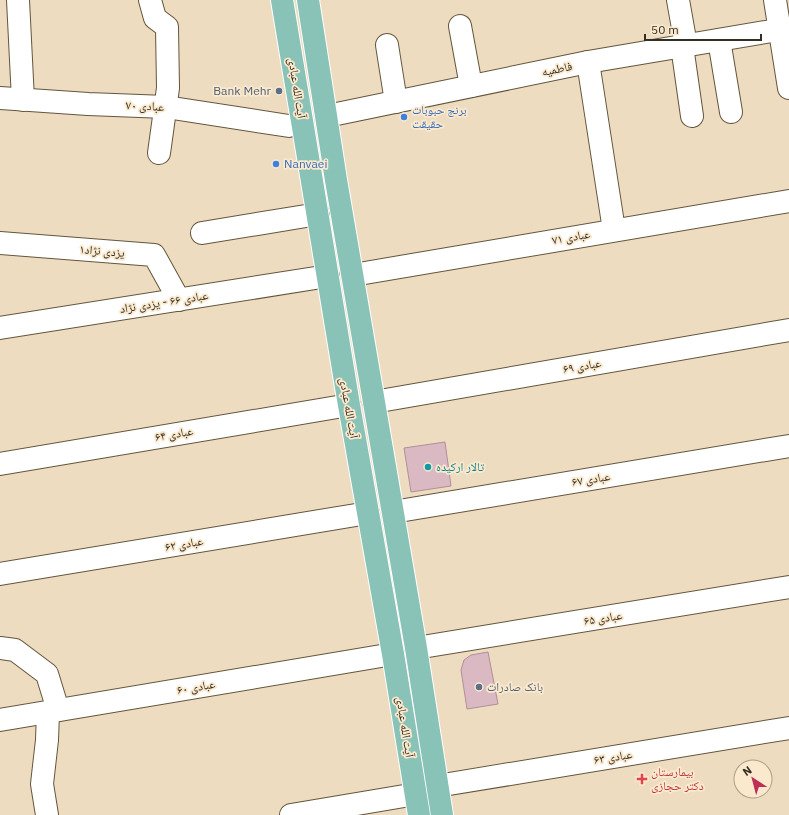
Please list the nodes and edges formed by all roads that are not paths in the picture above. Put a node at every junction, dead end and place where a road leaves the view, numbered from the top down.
1 (18, 0) edge
2 (150, 0) edge
3 (282, 0) edge
4 (308, 0) edge
5 (678, 0) edge
6 (775, 0) edge
7 (460, 26) dead end
8 (785, 29) edge
9 (719, 40) junction
10 (387, 45) dead end
11 (684, 46) junction
12 (588, 62) junction
13 (470, 86) junction
14 (789, 88) edge
15 (0, 98) edge
16 (23, 100) junction
17 (396, 102) junction
18 (166, 107) junction
19 (731, 112) dead end
20 (327, 116) junction
21 (692, 116) dead end
22 (288, 126) dead end
23 (159, 154) dead end
24 (789, 200) edge
25 (318, 214) junction
26 (614, 230) junction
27 (202, 233) dead end
28 (0, 243) edge
29 (353, 275) junction
30 (328, 276) junction
31 (180, 300) junction
32 (0, 328) edge
33 (789, 330) edge
34 (374, 402) junction
35 (349, 405) junction
36 (789, 446) edge
37 (0, 464) edge
38 (393, 512) junction
39 (368, 513) junction
40 (0, 574) edge
41 (789, 587) edge
42 (0, 648) edge
43 (416, 648) junction
44 (393, 654) junction
45 (53, 711) junction
46 (0, 720) edge
47 (789, 728) edge
48 (437, 786) junction
49 (417, 805) edge
50 (47, 815) edge
51 (291, 815) edge
52 (442, 815) edge

1 - 16 street
2 - 18 street
3 - 25 main road, آیت الله عبادی
4 - 20 main road, آیت الله عبادی
5 - 11 street
6 - 8 street
7 - 13 street
8 - 9 street, فاطمیه
8 - 14 street
9 - 11 street, فاطمیه
9 - 19 street
10 - 17 street
11 - 12 street, فاطمیه
11 - 21 street
12 - 13 street, فاطمیه
12 - 26 street
13 - 17 street, فاطمیه
15 - 16 street, عبادی ۷۰
16 - 18 street, عبادی ۷۰
17 - 20 street, فاطمیه
18 - 22 street, عبادی ۷۰
18 - 23 street
20 - 29 main road, آیت الله عبادی
24 - 26 street, عبادی ۷۱
25 - 27 street
25 - 30 main road, آیت الله عبادی
26 - 29 street, عبادی ۷۱
28 - 31 street, یزدی نژاد۱
29 - 34 main road, آیت الله عبادی
30 - 31 street, عبادی ۶۶ - یزدی نژاد
30 - 35 main road, آیت الله عبادی
31 - 32 street, عبادی ۶۶ - یزدی نژاد
33 - 34 street, عبادی ۶۹
34 - 38 main road, آیت الله عبادی
35 - 37 street, عبادی ۶۴
35 - 39 main road, آیت الله عبادی
36 - 38 street, عبادی ۶۷
38 - 43 main road, آیت الله عبادی
39 - 40 street, عبادی ۶۲
39 - 44 main road, آیت الله عبادی
41 - 43 street, عبادی ۶۵
42 - 45 street
43 - 48 main road, آیت الله عبادی
44 - 45 street, عبادی ۶۰
44 - 49 main road, آیت الله عبادی
45 - 46 street, عبادی ۶۰
45 - 50 street
47 - 48 street, عبادی ۶۳
48 - 52 main road, آیت الله عبادی
49 - 51 street

